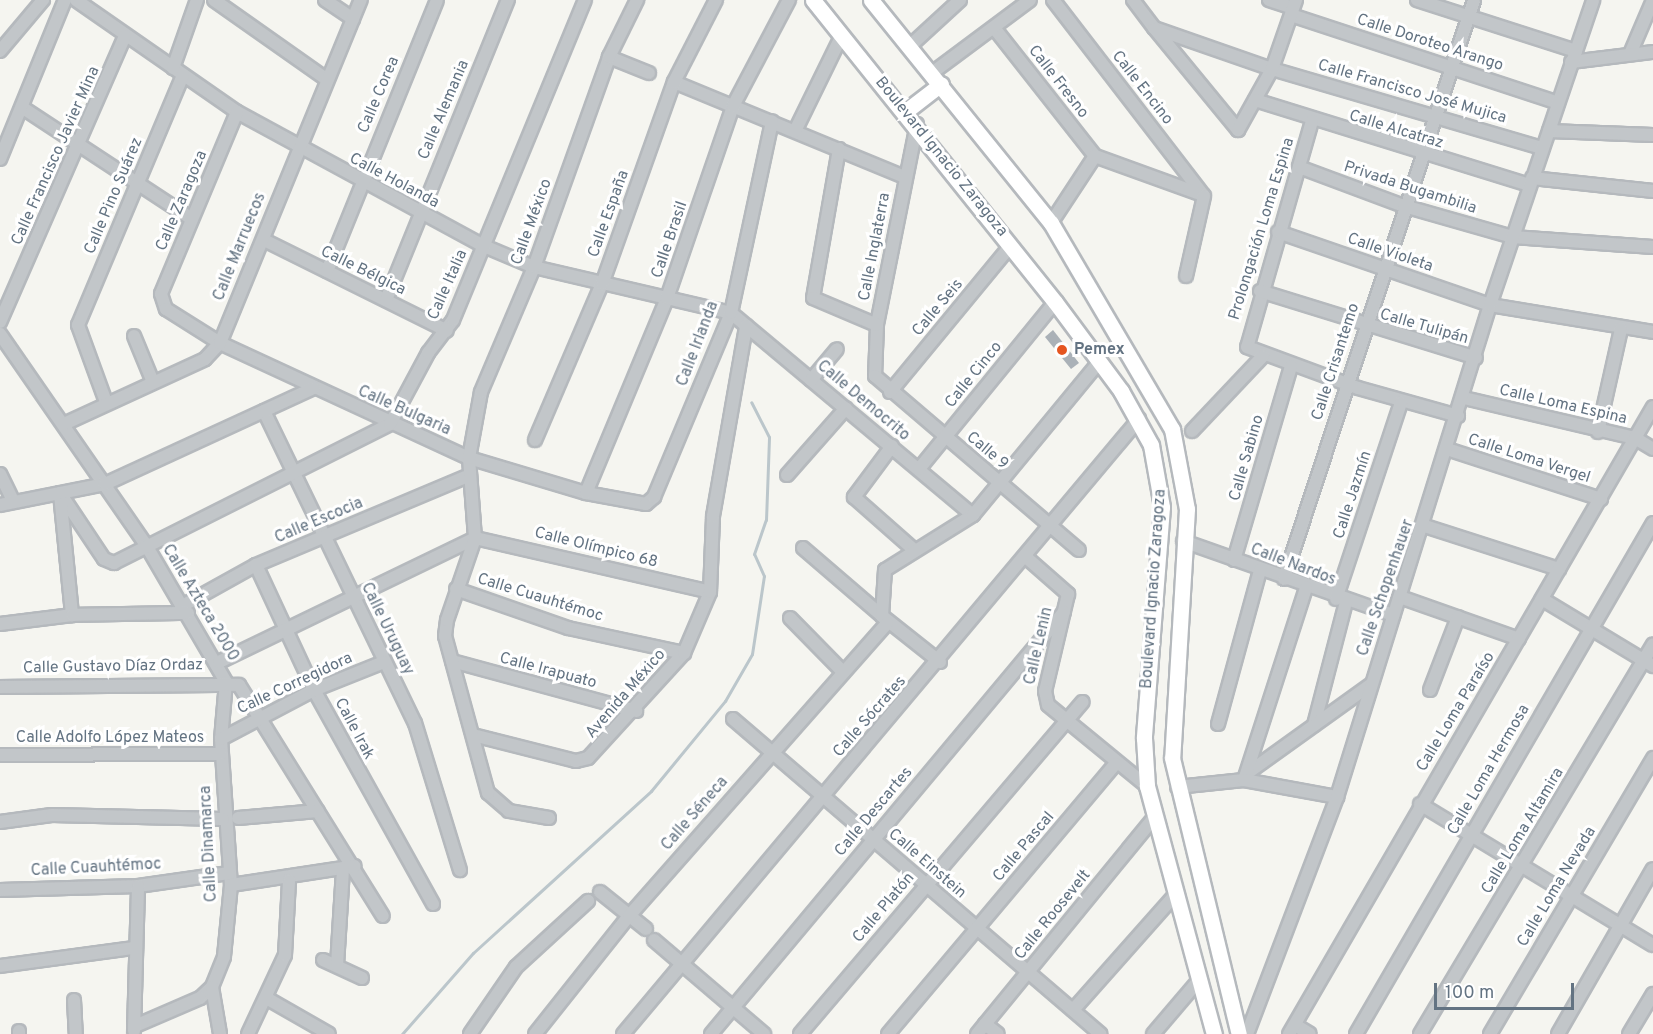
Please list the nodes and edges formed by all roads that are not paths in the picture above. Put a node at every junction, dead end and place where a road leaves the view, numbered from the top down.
1 (43, 0) edge
2 (65, 0) edge
3 (76, 0) edge
4 (197, 0) edge
5 (214, 0) edge
6 (325, 0) edge
7 (361, 0) edge
8 (437, 0) edge
9 (508, 0) edge
10 (585, 0) edge
11 (637, 0) edge
12 (716, 0) edge
13 (789, 0) edge
14 (813, 0) edge
15 (871, 0) edge
16 (1030, 0) edge
17 (1053, 0) edge
18 (1133, 0) edge
19 (1269, 0) edge
20 (1417, 0) edge
21 (1474, 0) edge
22 (1593, 0) edge
23 (1653, 0) edge
24 (957, 1) edge
25 (1293, 8) edge
26 (1468, 16) junction
27 (352, 19) junction
28 (1154, 28) junction
29 (995, 29) junction
30 (842, 35) junction
31 (125, 36) junction
32 (910, 46) junction
33 (0, 51) edge
34 (1653, 52) edge
35 (1630, 54) junction
36 (1574, 56) junction
37 (609, 57) junction
38 (1450, 67) junction
39 (1272, 69) junction
40 (178, 72) junction
41 (649, 73) dead end
42 (326, 79) junction
43 (936, 79) junction
44 (674, 82) junction
45 (1255, 100) junction
46 (1558, 103) junction
47 (733, 106) junction
48 (23, 108) junction
49 (906, 111) junction
50 (237, 112) junction
51 (1433, 115) junction
52 (1312, 121) junction
53 (772, 122) junction
54 (917, 124) junction
55 (795, 131) junction
56 (1549, 131) junction
57 (1653, 135) edge
58 (80, 147) junction
59 (296, 148) junction
60 (1543, 148) junction
61 (839, 149) junction
62 (1420, 155) junction
63 (1095, 156) junction
64 (0, 159) edge
65 (1299, 167) junction
66 (905, 177) junction
67 (360, 182) junction
68 (1531, 182) junction
69 (138, 184) junction
70 (1653, 191) edge
71 (1204, 196) junction
72 (1404, 206) junction
73 (418, 213) junction
74 (192, 219) junction
75 (1051, 223) junction
76 (1278, 232) junction
77 (1513, 237) junction
78 (264, 240) junction
79 (1011, 245) junction
80 (484, 246) junction
81 (1653, 247) edge
82 (534, 267) junction
83 (1384, 268) junction
84 (327, 271) junction
85 (1186, 276) dead end
86 (602, 284) junction
87 (1260, 291) junction
88 (667, 298) junction
89 (386, 300) junction
90 (1055, 302) junction
91 (161, 303) joint
92 (1490, 305) junction
93 (731, 313) junction
94 (0, 322) edge
95 (1601, 323) junction
96 (877, 325) junction
97 (1653, 325) edge
98 (746, 326) junction
99 (1365, 327) junction
100 (1621, 329) junction
101 (447, 331) junction
102 (1653, 332) edge
103 (0, 334) edge
104 (134, 336) dead end
105 (220, 343) junction
106 (837, 349) dead end
107 (1263, 356) junction
108 (1476, 358) junction
109 (1099, 362) junction
110 (1291, 366) junction
111 (875, 376) joint
112 (812, 380) junction
113 (153, 382) junction
114 (1347, 384) junction
115 (314, 388) junction
116 (891, 392) junction
117 (1464, 398) junction
118 (106, 402) junction
119 (1401, 402) junction
120 (1653, 407) edge
121 (846, 408) junction
122 (264, 411) junction
123 (1458, 416) junction
124 (1139, 419) junction
125 (64, 424) junction
126 (390, 424) junction
127 (1192, 431) dead end
128 (1599, 432) junction
129 (945, 438) junction
130 (1635, 438) junction
131 (535, 440) dead end
132 (892, 446) junction
133 (1653, 448) edge
134 (1447, 449) junction
135 (469, 458) junction
136 (919, 469) junction
137 (293, 472) junction
138 (0, 474) edge
139 (470, 475) junction
140 (787, 475) dead end
141 (105, 484) junction
142 (999, 484) junction
143 (60, 493) junction
144 (586, 493) junction
145 (1601, 499) junction
146 (14, 501) junction
147 (651, 503) joint
148 (0, 505) edge
149 (973, 515) junction
150 (1653, 523) edge
151 (1050, 526) junction
152 (1425, 526) junction
153 (323, 536) junction
154 (475, 538) junction
155 (1183, 541) junction
156 (146, 545) junction
157 (802, 548) dead end
158 (913, 549) junction
159 (1079, 550) dead end
160 (1027, 558) junction
161 (1234, 560) junction
162 (256, 565) junction
163 (1559, 569) junction
164 (1260, 570) junction
165 (1284, 579) junction
166 (1306, 588) junction
167 (456, 589) junction
168 (710, 592) junction
169 (353, 596) junction
170 (1400, 597) junction
171 (1542, 599) junction
172 (1341, 600) junction
173 (186, 609) junction
174 (1064, 612) junction
175 (72, 615) junction
176 (1393, 615) junction
177 (1458, 617) junction
178 (790, 618) dead end
179 (885, 620) junction
180 (0, 624) edge
181 (286, 627) junction
182 (1592, 627) junction
183 (1519, 639) junction
184 (1653, 644) edge
185 (684, 653) junction
186 (452, 661) junction
187 (219, 662) junction
188 (384, 662) junction
189 (940, 662) junction
190 (1648, 663) edge
191 (843, 672) junction
192 (226, 682) junction
193 (1370, 685) junction
194 (0, 687) edge
195 (314, 690) junction
196 (1430, 690) dead end
197 (1083, 702) dead end
198 (636, 711) junction
199 (261, 717) junction
200 (733, 719) dead end
201 (1064, 722) junction
202 (1218, 724) dead end
203 (1314, 725) junction
204 (477, 736) junction
205 (221, 739) junction
206 (770, 752) junction
207 (221, 754) junction
208 (0, 756) edge
209 (1653, 758) edge
210 (1115, 764) junction
211 (1247, 776) junction
212 (1147, 786) junction
213 (1177, 787) junction
214 (823, 796) junction
215 (1337, 797) junction
216 (1420, 804) junction
217 (318, 811) junction
218 (238, 818) dead end
219 (549, 818) dead end
220 (1154, 818) junction
221 (223, 819) junction
222 (0, 822) edge
223 (1470, 834) junction
224 (873, 839) junction
225 (1522, 866) junction
226 (349, 868) junction
227 (1653, 869) edge
228 (460, 870) dead end
229 (230, 879) junction
230 (289, 880) junction
231 (925, 884) junction
232 (138, 886) junction
233 (0, 890) edge
234 (600, 892) dead end
235 (1175, 895) junction
236 (1571, 895) junction
237 (588, 901) dead end
238 (433, 904) dead end
239 (384, 916) dead end
240 (629, 916) junction
241 (1620, 925) junction
242 (977, 929) junction
243 (1653, 945) edge
244 (134, 948) junction
245 (323, 960) dead end
246 (681, 964) junction
247 (337, 965) junction
248 (0, 966) edge
249 (1028, 972) junction
250 (362, 978) dead end
251 (1200, 979) junction
252 (212, 987) junction
253 (1653, 994) edge
254 (268, 999) junction
255 (74, 1000) dead end
256 (733, 1007) junction
257 (1073, 1010) junction
258 (981, 1029) edge
259 (135, 1030) edge
260 (1292, 1030) edge
261 (76, 1034) edge
262 (220, 1034) edge
263 (248, 1034) edge
264 (329, 1034) edge
265 (470, 1034) edge
266 (535, 1034) edge
267 (623, 1034) edge
268 (711, 1034) edge
269 (764, 1034) edge
270 (800, 1034) edge
271 (888, 1034) edge
272 (998, 1034) edge
273 (1101, 1034) edge
274 (1153, 1034) edge
275 (1214, 1034) edge
276 (1239, 1034) edge
277 (1247, 1034) edge
278 (1310, 1034) edge
279 (1356, 1034) edge
280 (1420, 1034) edge
281 (1490, 1034) edge
282 (1558, 1034) edge
283 (1629, 1034) edge

1 - 33 street
2 - 48 street
3 - 31 street, Calle Holanda
4 - 40 street, Calle Pino Suárez
5 - 42 street
6 - 27 street
7 - 27 street, Calle Marruecos
8 - 67 street, Calle Corea
9 - 73 street, Calle Alemania
10 - 80 street, Calle Italia
11 - 37 street, Calle México
12 - 44 street, Calle España
13 - 47 street, Calle Brasil
14 - 30 main road, Boulevard Ignacio Zaragoza
15 - 32 main road, Boulevard Ignacio Zaragoza
16 - 29 street
17 - 71 street, Calle Encino
18 - 28 street
19 - 25 street, Calle Doroteo Arango
20 - 26 street
21 - 26 street, Calle Crisantemo
22 - 36 street, Calle Schopenhauer
23 - 35 street
24 - 32 street
25 - 38 street, Calle Doroteo Arango
25 - 39 street
26 - 36 street
26 - 38 street, Calle Crisantemo
27 - 42 street, Calle Marruecos
28 - 39 street, Calle Francisco José Mujica
28 - 45 street
29 - 43 street
29 - 63 street, Calle Fresno
30 - 49 main road, Boulevard Ignacio Zaragoza
30 - 55 street
31 - 40 street, Calle Holanda
31 - 58 street, Calle Francisco Javier Mina
32 - 43 main road, Boulevard Ignacio Zaragoza
34 - 35 street
35 - 36 street
36 - 46 street, Calle Schopenhauer
37 - 41 street
37 - 82 street, Calle México
38 - 46 street, Calle Doroteo Arango
38 - 51 street, Calle Crisantemo
39 - 45 street
39 - 51 street, Calle Francisco José Mujica
40 - 50 street, Calle Holanda
40 - 69 street, Calle Pino Suárez
42 - 59 street, Calle Marruecos
43 - 49 main road
43 - 75 main road, Boulevard Ignacio Zaragoza
44 - 47 street
44 - 86 street, Calle España
45 - 52 street, Calle Alcatraz
46 - 56 street, Calle Schopenhauer
47 - 53 street
47 - 88 street, Calle Brasil
48 - 58 street
48 - 64 street
49 - 54 main road, Boulevard Ignacio Zaragoza
50 - 59 street, Calle Holanda
50 - 74 street, Calle Zaragoza
51 - 60 street, Calle Francisco José Mujica
51 - 62 street, Calle Crisantemo
52 - 62 street, Calle Alcatraz
52 - 65 street, Prolongación Loma Espina
53 - 55 street
53 - 93 street, Calle Irlanda
54 - 66 street, Calle Inglaterra
54 - 79 main road, Boulevard Ignacio Zaragoza
55 - 61 street
56 - 57 street
56 - 60 street, Calle Schopenhauer
58 - 69 street
58 - 94 street, Calle Francisco Javier Mina
59 - 67 street, Calle Holanda
59 - 78 street, Calle Marruecos
60 - 68 street, Calle Schopenhauer
61 - 66 street
61 - 96 street
62 - 68 street, Calle Alcatraz
62 - 72 street, Calle Crisantemo
63 - 71 street
63 - 75 street
65 - 72 street, Privada Bugambilia
65 - 76 street, Prolongación Loma Espina
66 - 96 street, Calle Inglaterra
67 - 73 street, Calle Holanda
67 - 84 street, Calle Corea
68 - 70 street, Calle Alcatraz
68 - 77 street, Calle Schopenhauer
69 - 74 street
69 - 118 street, Calle Pino Suárez
71 - 85 street
72 - 77 street, Privada Bugambilia
72 - 83 street, Calle Crisantemo
73 - 80 street, Calle Holanda
73 - 89 street, Calle Alemania
74 - 91 street, Calle Zaragoza
75 - 155 main road, Boulevard Ignacio Zaragoza
76 - 83 street, Calle Violeta
76 - 87 street, Prolongación Loma Espina
77 - 81 street, Privada Bugambilia
77 - 92 street, Calle Schopenhauer
78 - 84 street, Calle Bélgica
78 - 105 street, Calle Marruecos
79 - 90 main road, Boulevard Ignacio Zaragoza
79 - 116 street, Calle Seis
80 - 82 street, Calle Holanda
80 - 101 street, Calle Italia
82 - 86 street, Calle Holanda
82 - 135 street, Calle México
83 - 92 street, Calle Violeta
83 - 99 street, Calle Crisantemo
84 - 89 street, Calle Bélgica
86 - 88 street, Calle Holanda
86 - 131 street, Calle España
87 - 99 street, Calle Tulipán
87 - 107 street, Prolongación Loma Espina
88 - 93 street, Calle Holanda
88 - 144 street, Calle Brasil
89 - 101 street, Calle Bélgica
90 - 109 main road, Boulevard Ignacio Zaragoza
90 - 129 street, Calle Cinco
91 - 105 street, Calle Bulgaria
92 - 95 street, Calle Violeta
92 - 108 street, Calle Schopenhauer
93 - 98 street, Calle Democrito
93 - 147 street, Calle Irlanda
95 - 97 street
95 - 100 street
96 - 111 street, Calle Inglaterra
98 - 112 street, Calle Democrito
98 - 168 street, Avenida México
99 - 108 street, Calle Tulipán
99 - 114 street, Calle Crisantemo
100 - 102 street
100 - 128 street
101 - 126 street, Calle Italia
103 - 125 street, Calle Azteca 2000
104 - 113 street
105 - 113 street, Calle Marruecos
105 - 115 street, Calle Bulgaria
106 - 112 street
107 - 110 street
107 - 127 street
108 - 117 street, Calle Schopenhauer
109 - 124 main road, Boulevard Ignacio Zaragoza
109 - 142 street
110 - 114 street
110 - 161 street, Calle Sabino
111 - 116 street, Calle 9
112 - 121 street, Calle Democrito
113 - 118 street, Calle Marruecos
114 - 119 street
114 - 165 street, Calle Crisantemo
115 - 122 street
115 - 126 street, Calle Bulgaria
116 - 129 street, Calle 9
117 - 123 street, Calle Schopenhauer
117 - 128 street, Calle Loma Espina
118 - 125 street, Calle Marruecos
119 - 123 street
119 - 172 street, Calle Jazmín
120 - 130 street, Calle Loma Paraíso
121 - 132 street, Calle Democrito
121 - 140 street
122 - 137 street, Calle Uruguay
122 - 141 street
123 - 134 street, Calle Schopenhauer
124 - 151 street, Calle Sócrates
124 - 212 main road, Boulevard Ignacio Zaragoza
125 - 141 street, Calle Azteca 2000
126 - 135 street, Calle Bulgaria
126 - 137 street
128 - 130 street, Calle Loma Espina
129 - 136 street, Calle Cinco
129 - 142 street, Calle 9
130 - 133 street, Calle Loma Espina
130 - 145 street, Calle Loma Paraíso
132 - 136 street, Calle Democrito
132 - 158 street
134 - 145 street, Calle Loma Vergel
134 - 152 street, Calle Schopenhauer
135 - 139 street
135 - 144 street, Calle Bulgaria
136 - 149 street, Calle Democrito
137 - 153 street, Calle Uruguay
137 - 156 street
138 - 146 street
139 - 153 street, Calle Escocia
139 - 154 street
141 - 143 street
141 - 156 street, Calle Azteca 2000
142 - 149 street
142 - 151 street, Calle 9
143 - 146 street
143 - 156 street
143 - 175 street
144 - 147 street, Calle Bulgaria
145 - 163 street, Calle Loma Paraíso
146 - 148 street
149 - 158 street
150 - 182 street, Calle Loma Hermosa
151 - 159 street, Calle 9
151 - 160 street, Calle Sócrates
152 - 163 street
152 - 170 street, Calle Schopenhauer
153 - 162 street, Calle Escocia
153 - 169 street, Calle Uruguay
154 - 167 street
154 - 168 street, Calle Olímpico 68
154 - 169 street
155 - 161 street, Calle Nardos
155 - 213 main road, Boulevard Ignacio Zaragoza
156 - 173 street, Calle Azteca 2000
157 - 179 street
158 - 179 street
160 - 174 street, Calle Lenin
160 - 189 street, Calle Sócrates
161 - 164 street, Calle Nardos
162 - 173 street, Calle Escocia
162 - 181 street, Calle Irak
163 - 171 street, Calle Loma Paraíso
164 - 165 street, Calle Nardos
164 - 202 street
165 - 166 street, Calle Nardos
166 - 172 street, Calle Nardos
166 - 211 street
167 - 185 street, Calle Cuauhtémoc
167 - 186 street
168 - 185 street, Avenida México
169 - 181 street
169 - 188 street, Calle Uruguay
170 - 176 street, Calle Schopenhauer
170 - 177 street
171 - 182 street
171 - 183 street, Calle Loma Paraíso
172 - 176 street, Calle Nardos
172 - 203 street, Calle Jazmín
173 - 175 street
173 - 187 street, Calle Azteca 2000
174 - 201 street, Calle Lenin
174 - 224 street, Calle Descartes
175 - 180 street
176 - 193 street, Calle Schopenhauer
177 - 183 street
177 - 196 street
178 - 191 street
179 - 189 street
179 - 191 street, Calle Séneca
181 - 187 street
181 - 195 street, Calle Irak
182 - 190 street
182 - 223 street, Calle Loma Hermosa
183 - 216 street, Calle Loma Paraíso
184 - 190 street, Calle Loma Altamira
185 - 198 street, Avenida México
186 - 198 street, Calle Irapuato
186 - 204 street
187 - 192 street, Calle Azteca 2000
188 - 195 street, Calle Corregidora
188 - 228 street, Calle Uruguay
189 - 214 street, Calle Sócrates
190 - 225 street, Calle Loma Altamira
191 - 206 street, Calle Séneca
192 - 194 street, Calle Gustavo Díaz Ordaz
192 - 199 street, Calle Azteca 2000
192 - 205 street, Calle Dinamarca
193 - 203 street
193 - 215 street, Calle Schopenhauer
195 - 199 street, Calle Corregidora
195 - 238 street, Calle Irak
197 - 201 street, Calle Platón
198 - 204 street, Avenida México
199 - 205 street, Calle Corregidora
199 - 217 street, Calle Azteca 2000
200 - 206 street, Calle Einstein
201 - 210 street, Calle Lenin
201 - 231 street, Calle Platón
203 - 211 street
204 - 219 street
205 - 207 street, Calle Dinamarca
206 - 214 street, Calle Einstein
206 - 240 street, Calle Séneca
207 - 208 street, Calle Adolfo López Mateos
207 - 221 street, Calle Dinamarca
209 - 236 street, Calle Loma Nevada
210 - 212 street, Calle Lenin
210 - 242 street, Calle Pascal
211 - 213 street
211 - 215 street
212 - 220 main road, Boulevard Ignacio Zaragoza
213 - 276 main road, Boulevard Ignacio Zaragoza
214 - 224 street, Calle Einstein
214 - 246 street, Calle Sócrates
215 - 277 street, Calle Schopenhauer
216 - 223 street
216 - 260 street, Calle Loma Paraíso
217 - 218 street
217 - 226 street, Calle Azteca 2000
220 - 235 main road, Boulevard Ignacio Zaragoza
220 - 249 street, Calle Roosevelt
221 - 222 street
221 - 229 street, Calle Dinamarca
223 - 225 street
223 - 279 street, Calle Loma Hermosa
224 - 231 street, Calle Einstein
224 - 256 street, Calle Descartes
225 - 236 street
225 - 280 street, Calle Loma Altamira
226 - 230 street, Calle Cuauhtémoc
226 - 239 street, Calle Azteca 2000
226 - 247 street
227 - 241 street
229 - 230 street, Calle Cuauhtémoc
229 - 232 street, Calle Cuauhtémoc
229 - 252 street, Calle Dinamarca
230 - 254 street
231 - 242 street, Calle Einstein
231 - 270 street, Calle Platón
232 - 233 street, Calle Cuauhtémoc
232 - 244 street
234 - 240 street
235 - 251 main road, Boulevard Ignacio Zaragoza
235 - 257 street
236 - 241 street
236 - 281 street, Calle Loma Nevada
237 - 265 street
240 - 246 street
240 - 266 street, Calle Séneca
241 - 243 street
241 - 282 street
242 - 249 street, Calle Einstein
242 - 271 street, Calle Pascal
244 - 248 street
244 - 259 street
245 - 247 street
246 - 256 street
246 - 267 street, Calle Sócrates
247 - 250 street
249 - 257 street, Calle Einstein
249 - 258 street, Calle Roosevelt
251 - 274 street
251 - 275 main road, Boulevard Ignacio Zaragoza
252 - 259 street
252 - 262 street
253 - 283 street
254 - 263 street
254 - 264 street
255 - 261 street
256 - 268 street, Calle Descartes
256 - 269 street
257 - 273 street, Calle Einstein
258 - 272 street
260 - 278 street

